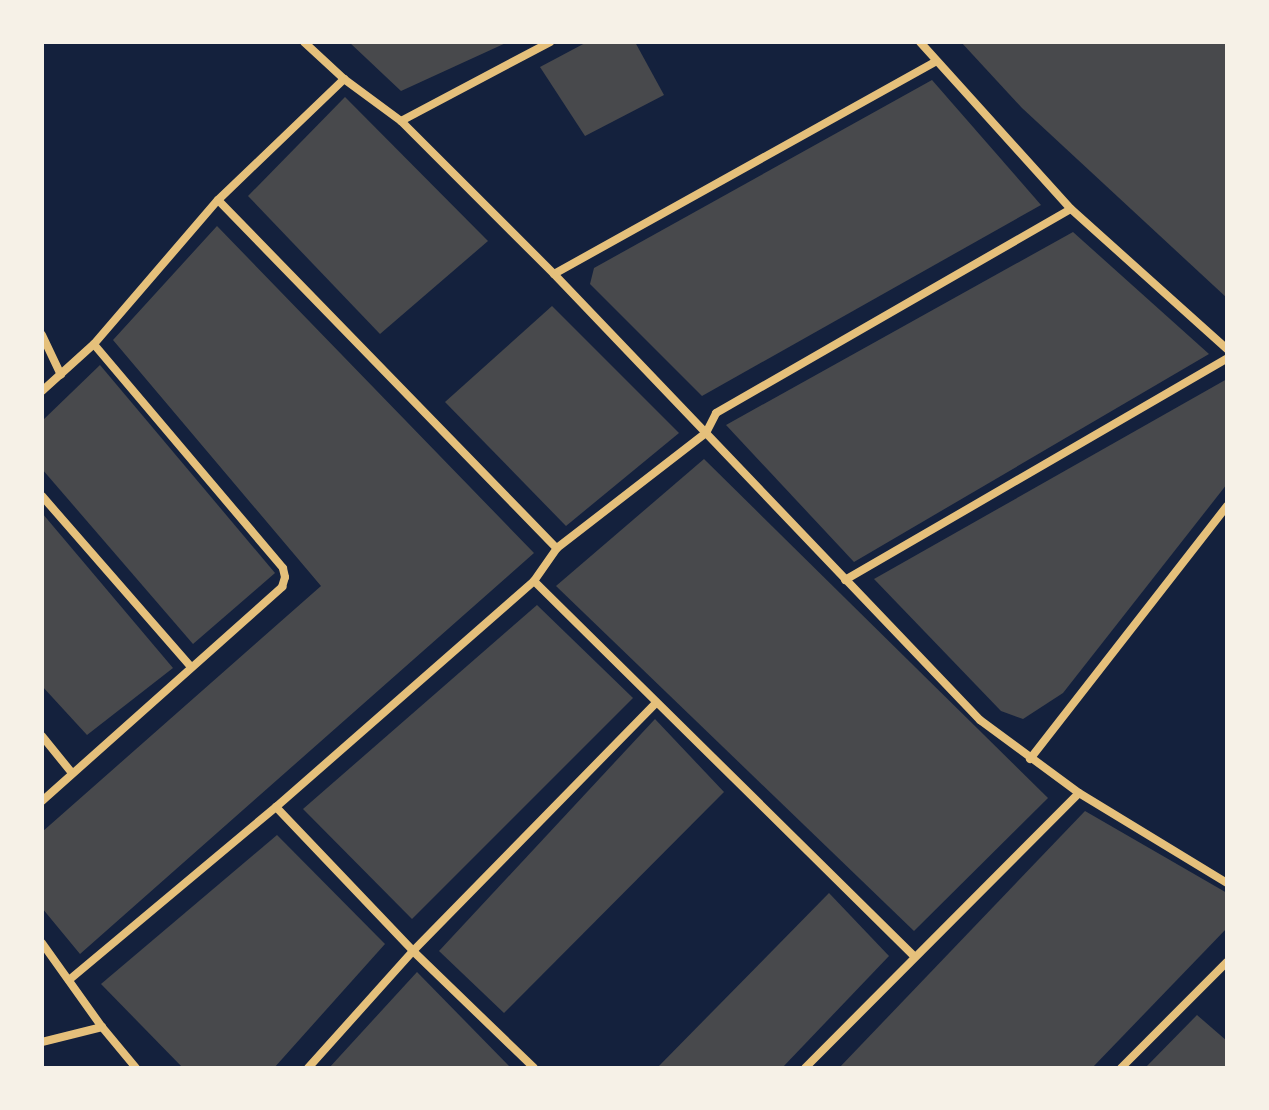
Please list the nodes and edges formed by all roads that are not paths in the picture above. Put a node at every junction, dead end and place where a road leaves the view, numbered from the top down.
1 (304, 42) edge
2 (550, 42) edge
3 (920, 42) edge
4 (936, 61) junction
5 (344, 79) junction
6 (401, 121) junction
7 (218, 200) junction
8 (1071, 209) junction
9 (554, 274) junction
10 (42, 335) edge
11 (94, 344) junction
12 (1227, 349) edge
13 (1227, 359) edge
14 (61, 375) junction
15 (42, 391) edge
16 (706, 433) junction
17 (42, 496) edge
18 (1227, 506) edge
19 (557, 548) junction
20 (845, 580) junction
21 (534, 581) junction
22 (191, 667) junction
23 (656, 703) junction
24 (42, 736) edge
25 (1030, 759) junction
26 (72, 773) junction
27 (1079, 793) junction
28 (42, 801) edge
29 (276, 807) junction
30 (1227, 883) edge
31 (42, 943) edge
32 (413, 951) junction
33 (915, 957) junction
34 (1227, 962) edge
35 (69, 980) junction
36 (102, 1027) junction
37 (42, 1042) edge
38 (136, 1068) edge
39 (308, 1068) edge
40 (534, 1068) edge
41 (805, 1068) edge
42 (1121, 1068) edge

1 - 5 street
2 - 6 street
3 - 4 street
4 - 8 street
4 - 9 street
5 - 6 street
5 - 7 street
6 - 9 street
7 - 11 street
7 - 19 street
8 - 12 street
8 - 16 street
9 - 16 street
10 - 14 street
11 - 14 street
11 - 22 street
13 - 20 street
14 - 15 street
16 - 19 street
16 - 20 street
17 - 22 street
18 - 25 street
19 - 21 street
20 - 25 street
21 - 23 street
21 - 29 street
22 - 26 street
23 - 32 street
23 - 33 street
24 - 26 street
25 - 27 street
26 - 28 street
27 - 30 street
27 - 33 street
29 - 32 street
29 - 35 street
31 - 35 street
32 - 39 street
32 - 40 street
33 - 41 street
34 - 42 street
35 - 36 street
36 - 37 street
36 - 38 street

